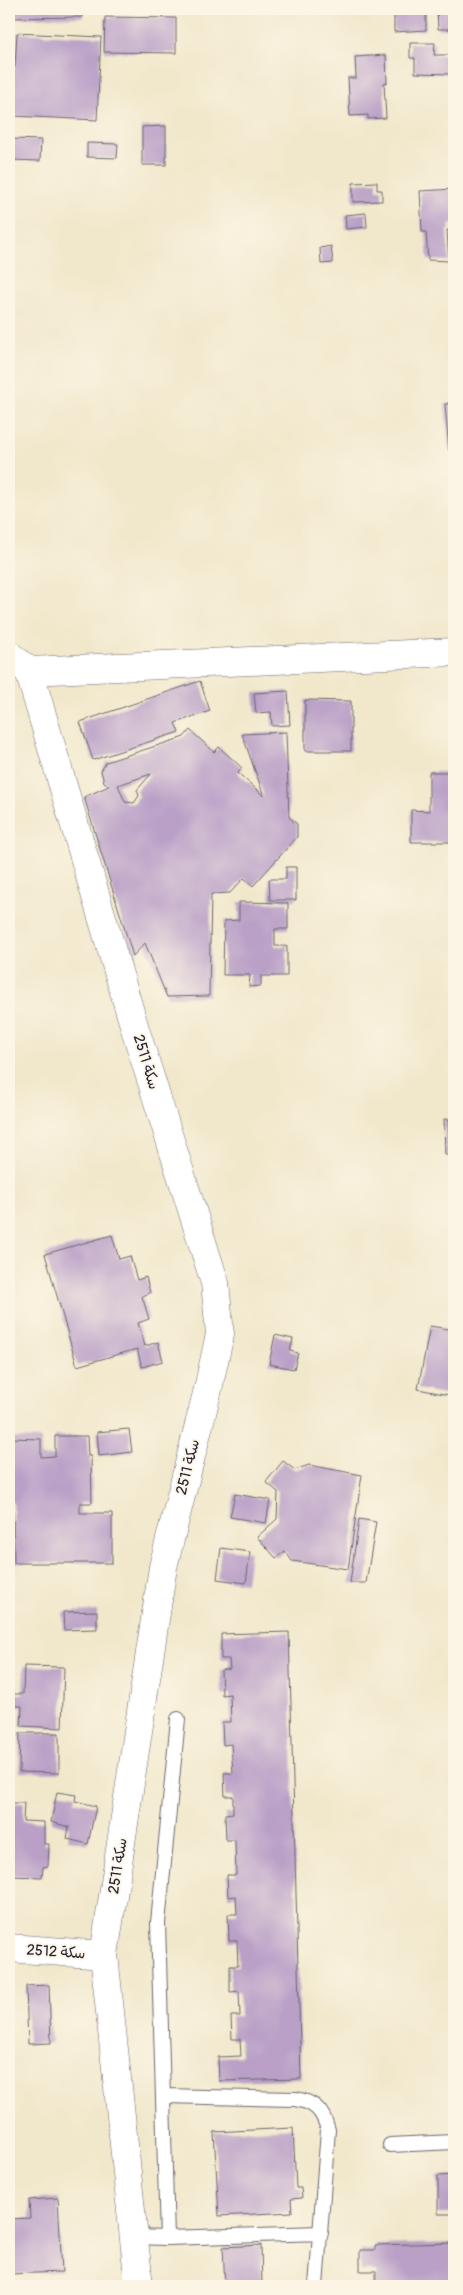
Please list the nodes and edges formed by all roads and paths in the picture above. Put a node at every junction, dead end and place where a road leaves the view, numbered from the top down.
1 (454, 652) edge
2 (19, 663) edge
3 (178, 1720) dead end
4 (9, 1948) edge
5 (104, 1955) junction
6 (163, 2096) junction
7 (454, 2142) edge
8 (390, 2145) dead end
9 (321, 2233) junction
10 (134, 2237) junction
11 (167, 2238) junction
12 (139, 2286) edge
13 (316, 2286) edge

1 - 2 street
2 - 5 street, سكة 2511
3 - 6 lane
4 - 5 street, سكة 2512
5 - 10 street, سكة 2511
6 - 9 lane
6 - 11 lane
7 - 8 lane
9 - 11 lane
9 - 13 lane
10 - 11 lane
10 - 12 street, سكة 2511

